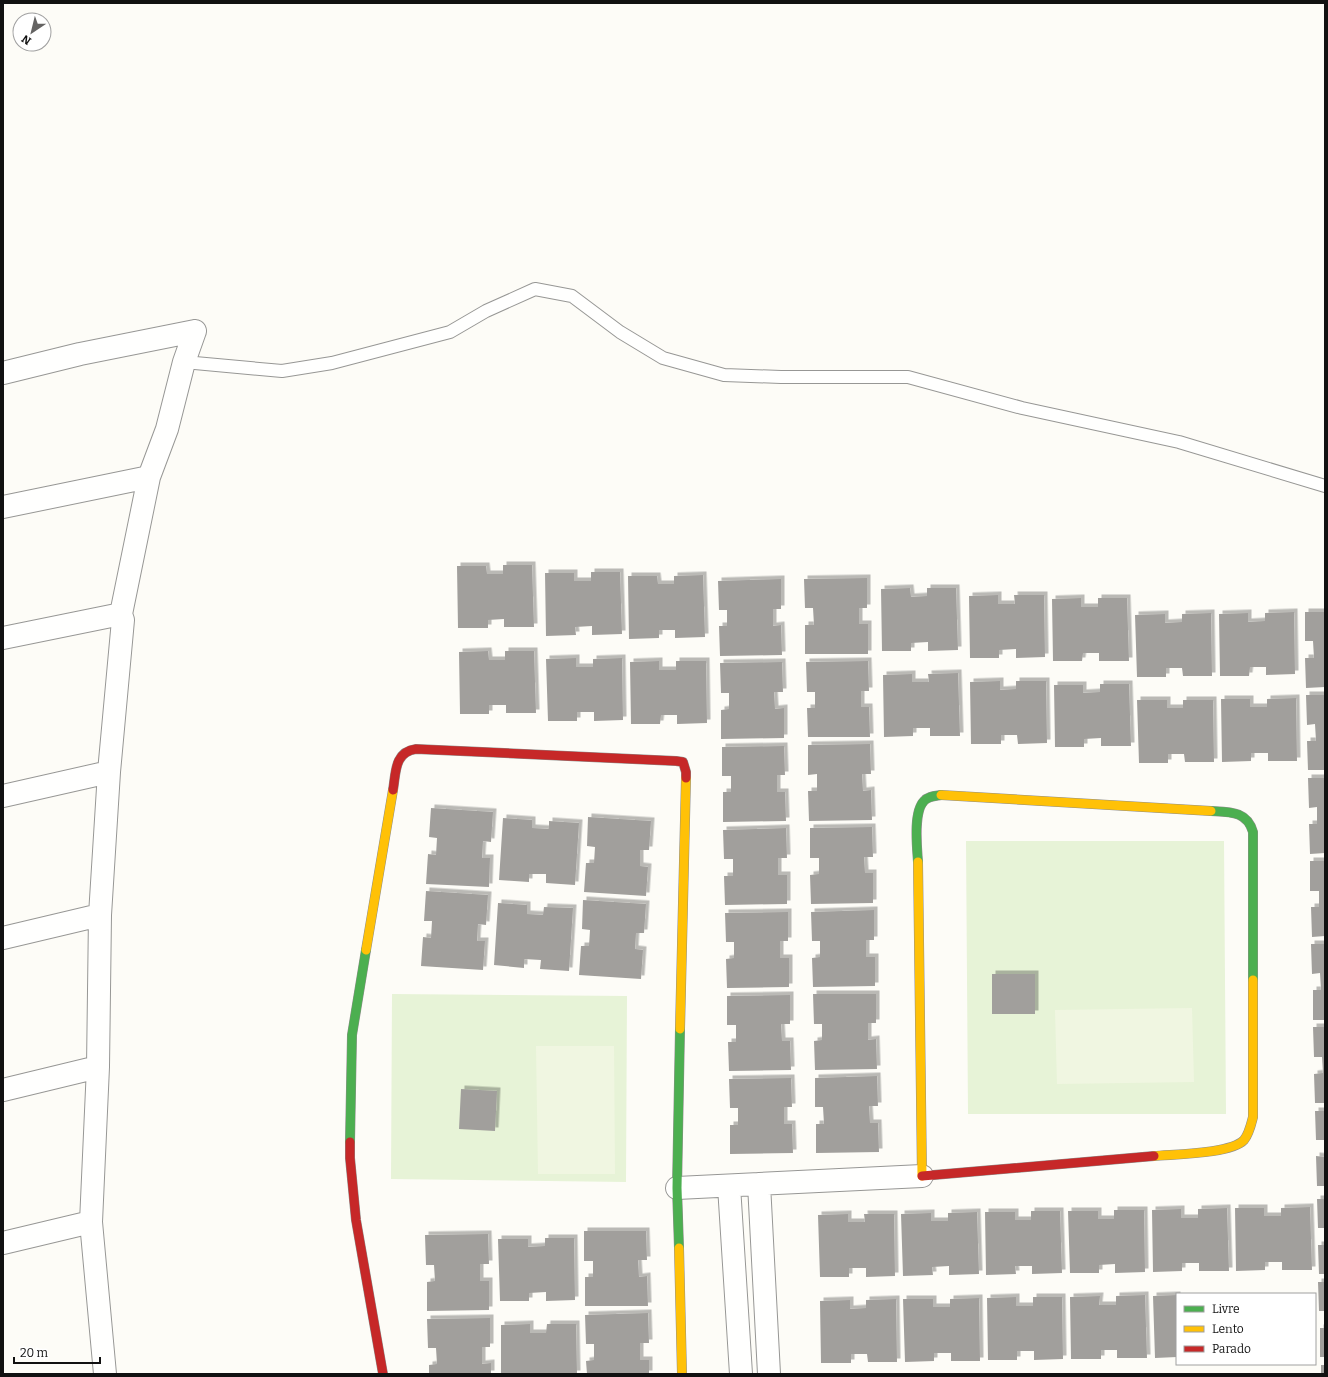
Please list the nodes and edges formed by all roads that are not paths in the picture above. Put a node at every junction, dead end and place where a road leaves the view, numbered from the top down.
1 (184, 362) junction
2 (3, 373) edge
3 (149, 477) junction
4 (1325, 486) edge
5 (3, 507) edge
6 (121, 614) junction
7 (3, 638) edge
8 (109, 772) junction
9 (3, 796) edge
10 (100, 915) junction
11 (3, 938) edge
12 (98, 1067) junction
13 (3, 1090) edge
14 (922, 1176) junction
15 (759, 1184) junction
16 (729, 1186) junction
17 (677, 1188) junction
18 (91, 1222) junction
19 (3, 1243) edge
20 (98, 1373) edge
21 (383, 1374) edge
22 (682, 1374) edge
23 (741, 1374) edge
24 (769, 1374) edge

1 - 2 street
1 - 3 street
1 - 4 lane
3 - 5 street
3 - 6 street
6 - 7 street
6 - 8 street
8 - 9 street
8 - 10 street
10 - 11 street
10 - 12 street
12 - 13 street
12 - 18 street
14 - 14 street
14 - 15 street
15 - 16 street
15 - 24 street
16 - 17 street
16 - 23 street
17 - 21 street
17 - 22 street
18 - 19 street
18 - 20 street

